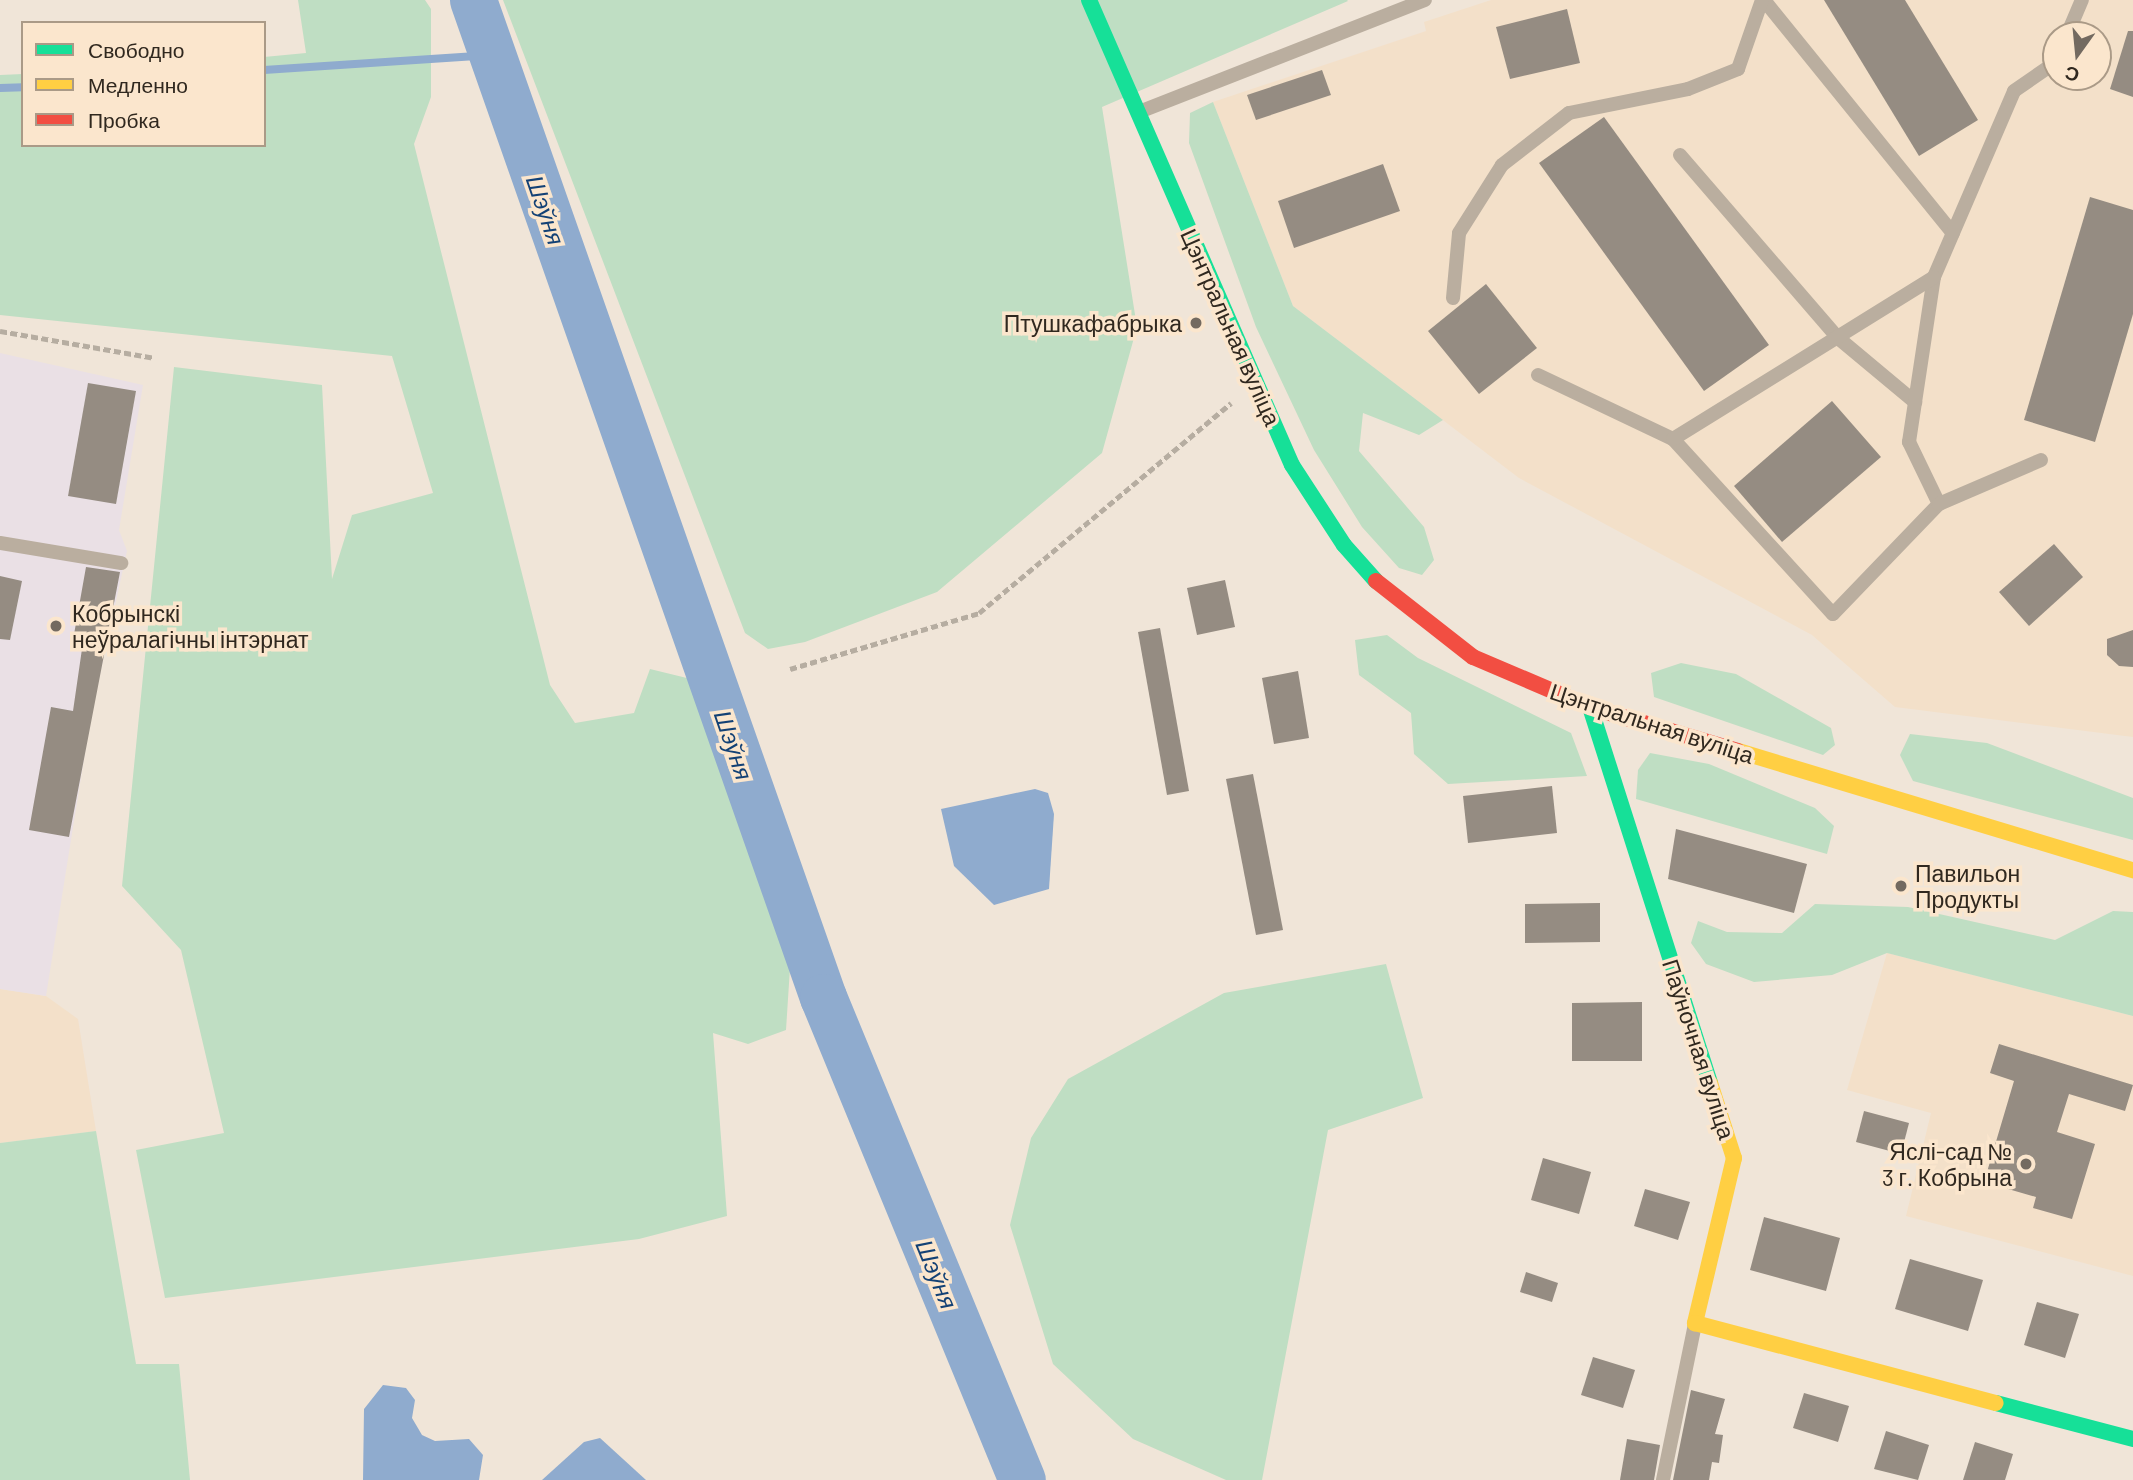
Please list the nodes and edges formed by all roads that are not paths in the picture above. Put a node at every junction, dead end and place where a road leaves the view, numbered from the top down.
1 (1089, 0) edge
2 (1424, 0) edge
3 (1763, 0) edge
4 (2082, 0) edge
5 (2073, 21) edge
6 (2042, 72) edge
7 (1137, 113) junction
8 (1679, 155) dead end
9 (1953, 233) junction
10 (1934, 277) junction
11 (1453, 298) dead end
12 (1837, 337) junction
13 (1538, 375) dead end
14 (1915, 402) junction
15 (1673, 439) junction
16 (2041, 460) dead end
17 (1939, 504) junction
18 (0, 543) edge
19 (121, 563) dead end
20 (1590, 707) junction
21 (2133, 870) edge
22 (1695, 1323) junction
23 (2133, 1439) edge
24 (1663, 1480) edge

1 - 7 main road, Цэнтральная вуліца
2 - 7 lane
3 - 9 lane
3 - 11 lane
4 - 5 lane
6 - 9 lane
7 - 20 main road, Цэнтральная вуліца
8 - 12 lane
9 - 10 lane
10 - 12 lane
10 - 14 lane
12 - 14 lane
12 - 15 lane
13 - 15 lane
14 - 17 lane
15 - 17 lane
16 - 17 lane
18 - 19 lane
20 - 21 main road, Цэнтральная вуліца
20 - 22 main road, Паўночная вуліца
22 - 23 main road
22 - 24 lane

